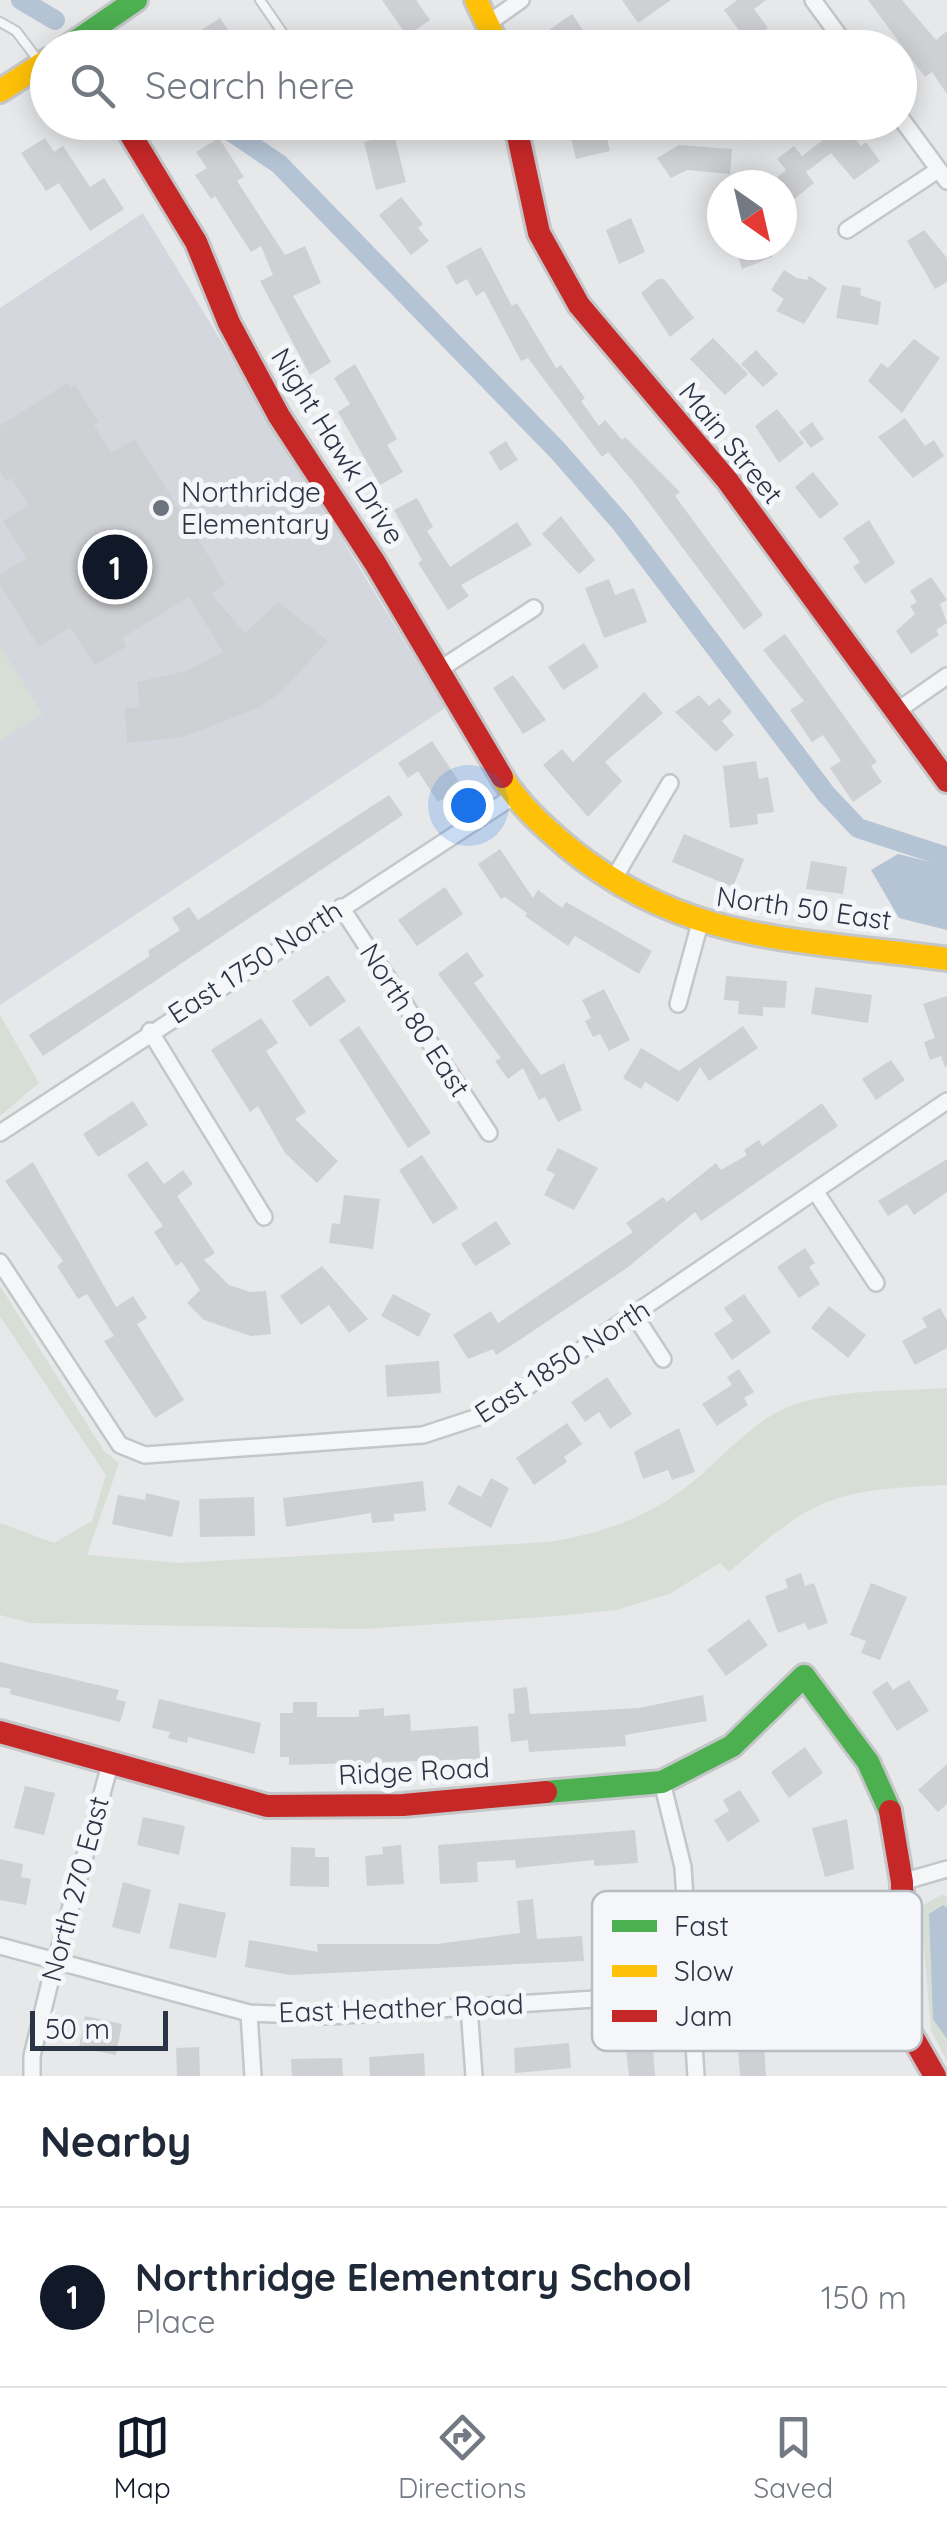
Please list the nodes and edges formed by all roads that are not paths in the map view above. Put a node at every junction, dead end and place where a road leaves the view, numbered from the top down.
1 (136, 0) edge
2 (260, 0) edge
3 (476, 0) edge
4 (521, 0) edge
5 (813, 0) edge
6 (0, 22) edge
7 (490, 22) junction
8 (94, 30) edge
9 (281, 30) edge
10 (493, 30) edge
11 (835, 30) edge
12 (30, 46) edge
13 (30, 71) edge
14 (0, 91) edge
15 (134, 140) edge
16 (519, 140) edge
17 (917, 140) edge
18 (943, 175) edge
19 (847, 230) dead end
20 (534, 608) dead end
21 (437, 671) junction
22 (947, 676) edge
23 (894, 713) junction
24 (670, 782) dead end
25 (947, 782) edge
26 (514, 796) junction
27 (612, 880) junction
28 (340, 906) junction
29 (700, 923) junction
30 (947, 959) edge
31 (678, 1004) dead end
32 (150, 1031) junction
33 (947, 1102) edge
34 (0, 1133) edge
35 (489, 1133) dead end
36 (815, 1191) junction
37 (264, 1217) dead end
38 (0, 1262) edge
39 (876, 1283) dead end
40 (636, 1316) junction
41 (663, 1359) dead end
42 (0, 1732) edge
43 (111, 1761) junction
44 (662, 1782) junction
45 (947, 1869) edge
46 (902, 1882) junction
47 (683, 1891) edge
48 (902, 1891) edge
49 (0, 1946) edge
50 (55, 1962) junction
51 (592, 1999) edge
52 (469, 2007) junction
53 (249, 2013) junction
54 (694, 2051) edge
55 (921, 2051) edge
56 (32, 2076) edge
57 (253, 2076) edge
58 (474, 2076) edge
59 (696, 2076) edge
60 (935, 2076) edge

1 - 8 street
2 - 9 lane
3 - 7 street
4 - 7 street
5 - 11 street
6 - 12 lane
7 - 10 street
13 - 14 street
15 - 21 street, Night Hawk Drive
16 - 23 street, Main Street
17 - 18 street
18 - 19 street
20 - 21 street
21 - 26 street, Night Hawk Drive
22 - 23 street
23 - 25 street, Main Street
24 - 27 street
26 - 27 street, North 50 East
26 - 28 street, East 1750 North
27 - 29 street, North 50 East
28 - 32 street, East 1750 North
28 - 35 street, North 80 East
29 - 30 street, North 50 East
29 - 31 street
32 - 34 street, East 1750 North
32 - 37 street
33 - 36 street, East 1850 North
36 - 39 street
36 - 40 street, East 1850 North
38 - 40 street, East 1850 North
40 - 41 street
42 - 43 street, Ridge Road
43 - 44 street, Ridge Road
43 - 50 street, North 270 East
44 - 46 street, Ridge Road
44 - 47 street
45 - 46 street
46 - 48 street
49 - 50 street, East Heather Road
50 - 53 street, East Heather Road
50 - 56 street, North 270 East
51 - 52 street, East Heather Road
52 - 53 street, East Heather Road
52 - 58 street
53 - 57 street
54 - 59 street
55 - 60 street

